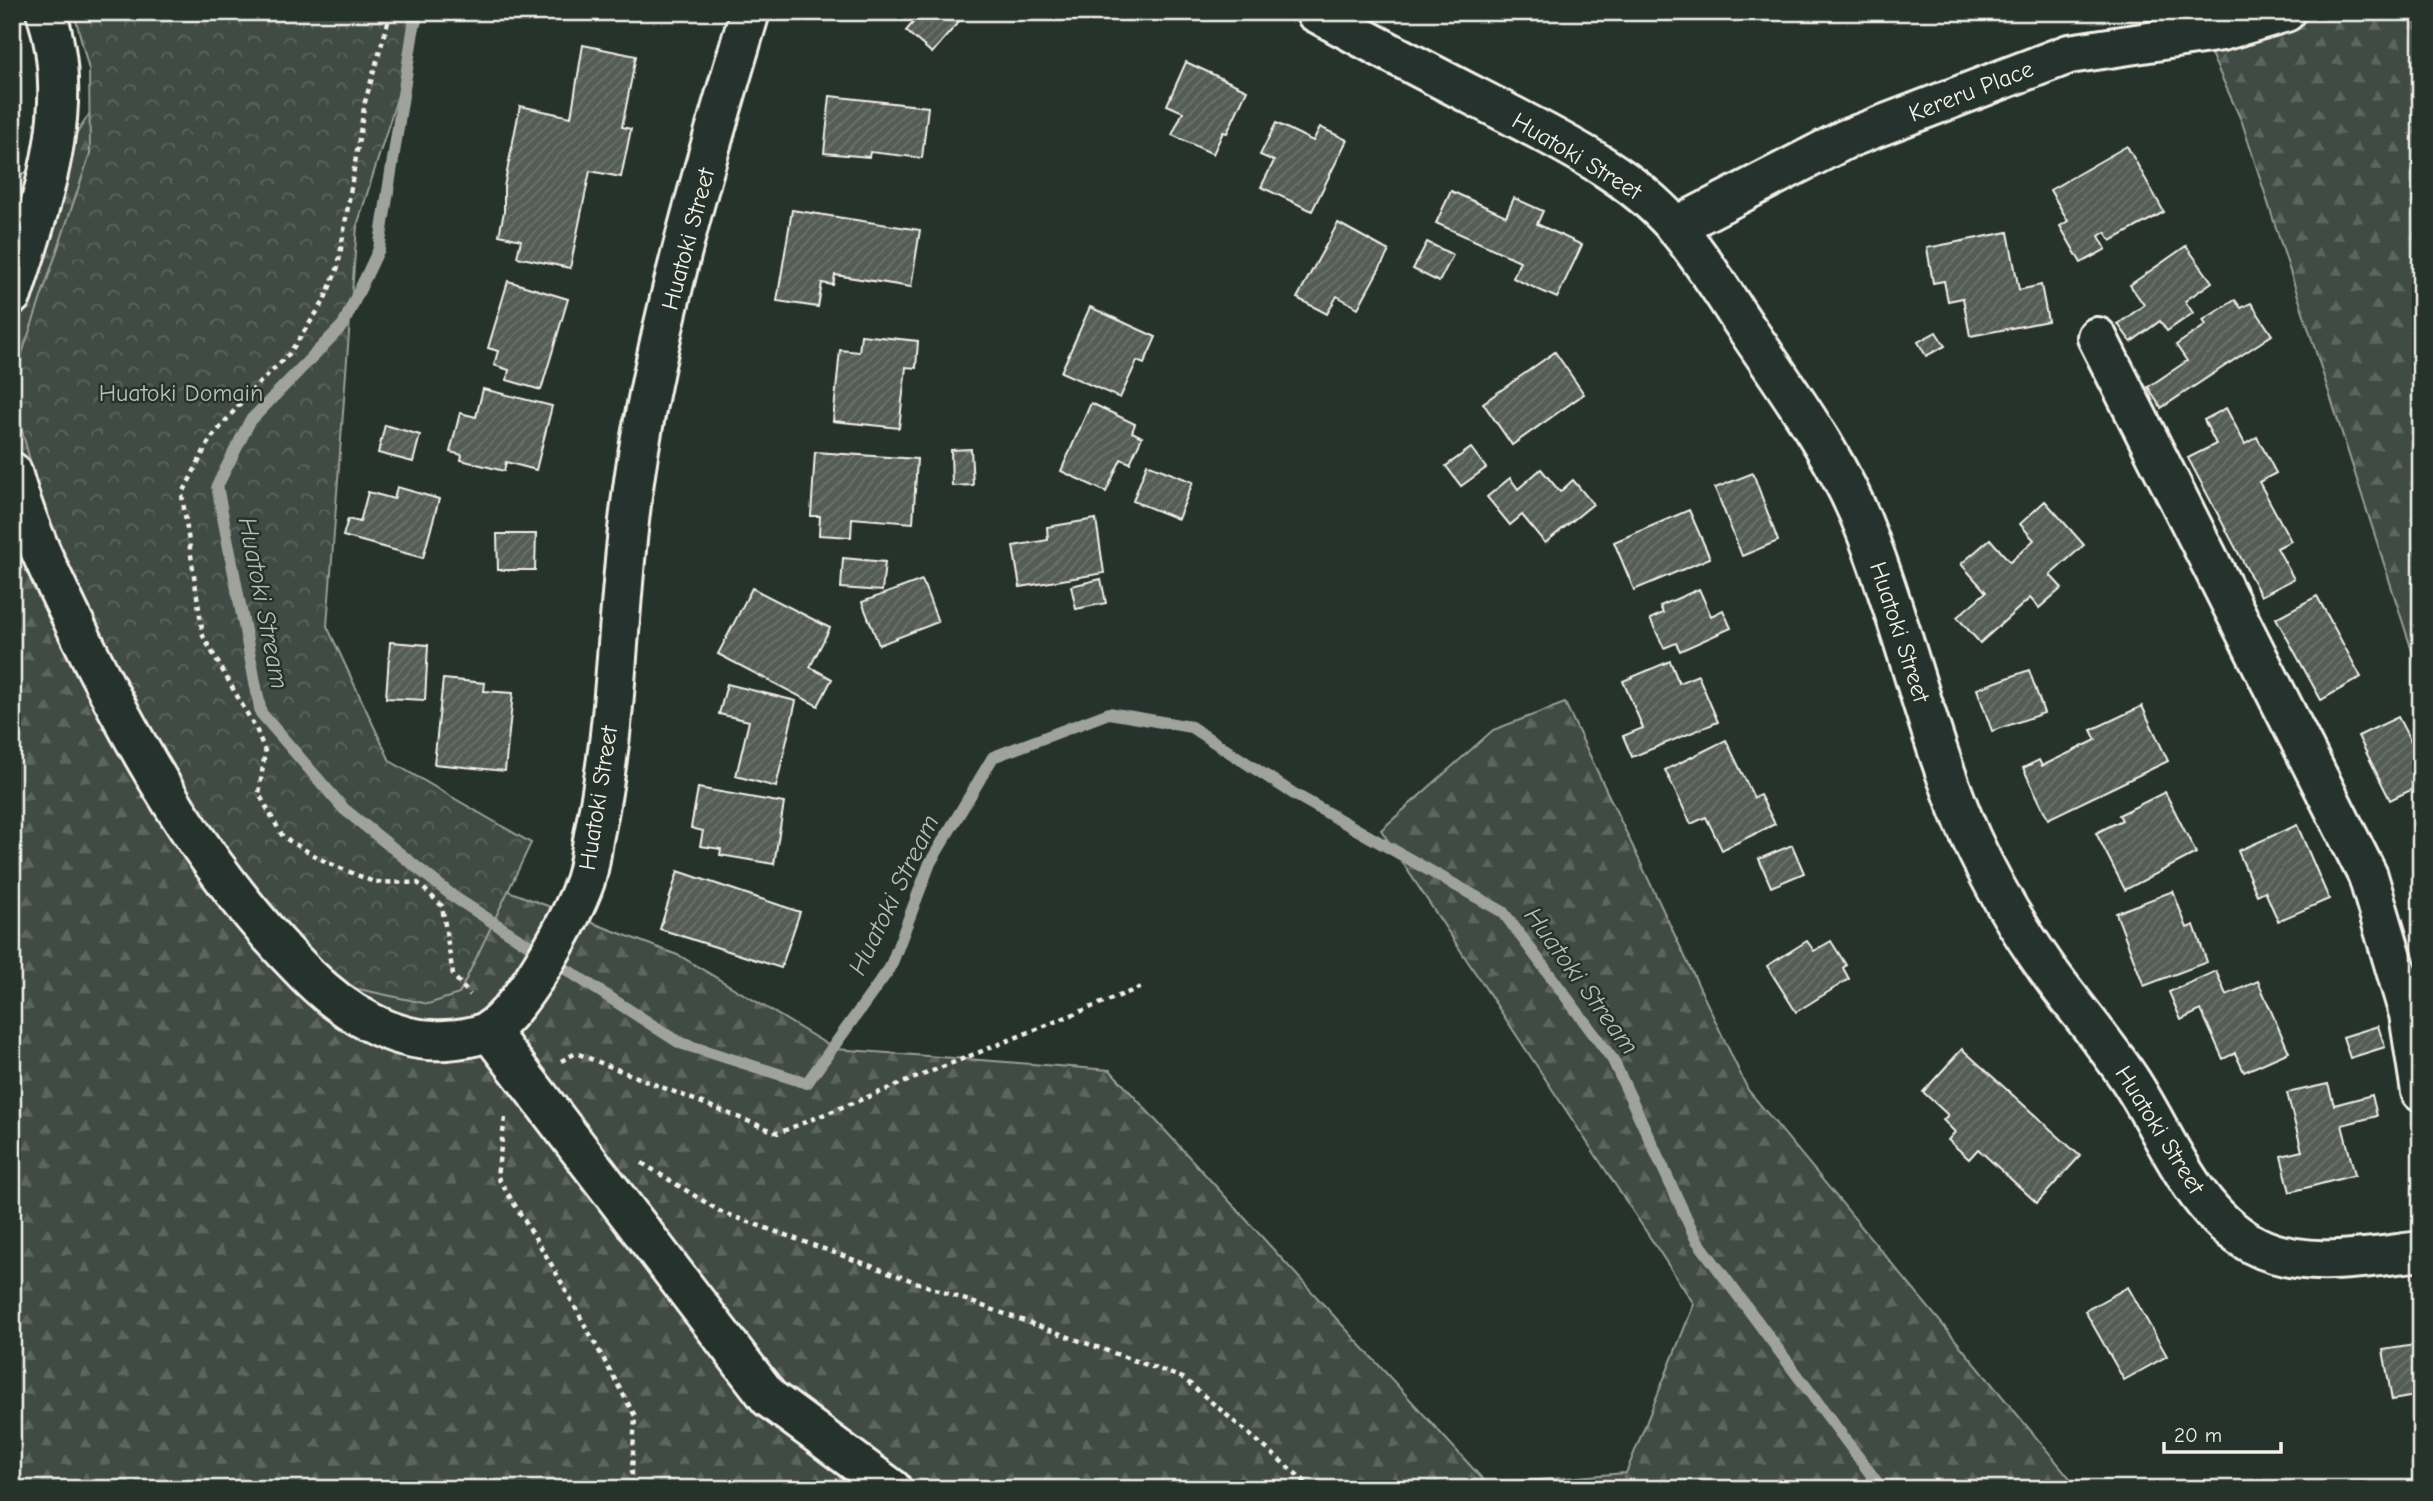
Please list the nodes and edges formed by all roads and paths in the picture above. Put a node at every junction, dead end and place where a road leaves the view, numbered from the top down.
1 (46, 12) edge
2 (391, 12) edge
3 (750, 12) edge
4 (1315, 12) edge
5 (2286, 12) edge
6 (1675, 227) junction
7 (12, 295) edge
8 (2097, 337) dead end
9 (12, 472) edge
10 (1144, 986) dead end
11 (500, 1020) junction
12 (526, 1078) junction
13 (2421, 1091) edge
14 (634, 1158) dead end
15 (2421, 1251) edge
16 (631, 1489) edge
17 (892, 1489) edge
18 (1314, 1489) edge

1 - 7 street
2 - 11 path
3 - 11 street, Huatoki Street
4 - 6 street, Huatoki Street
5 - 6 street, Kereru Place
6 - 15 street, Huatoki Street
8 - 13 street
9 - 11 street
10 - 12 path
11 - 12 street
12 - 16 path
12 - 17 street
14 - 18 path

